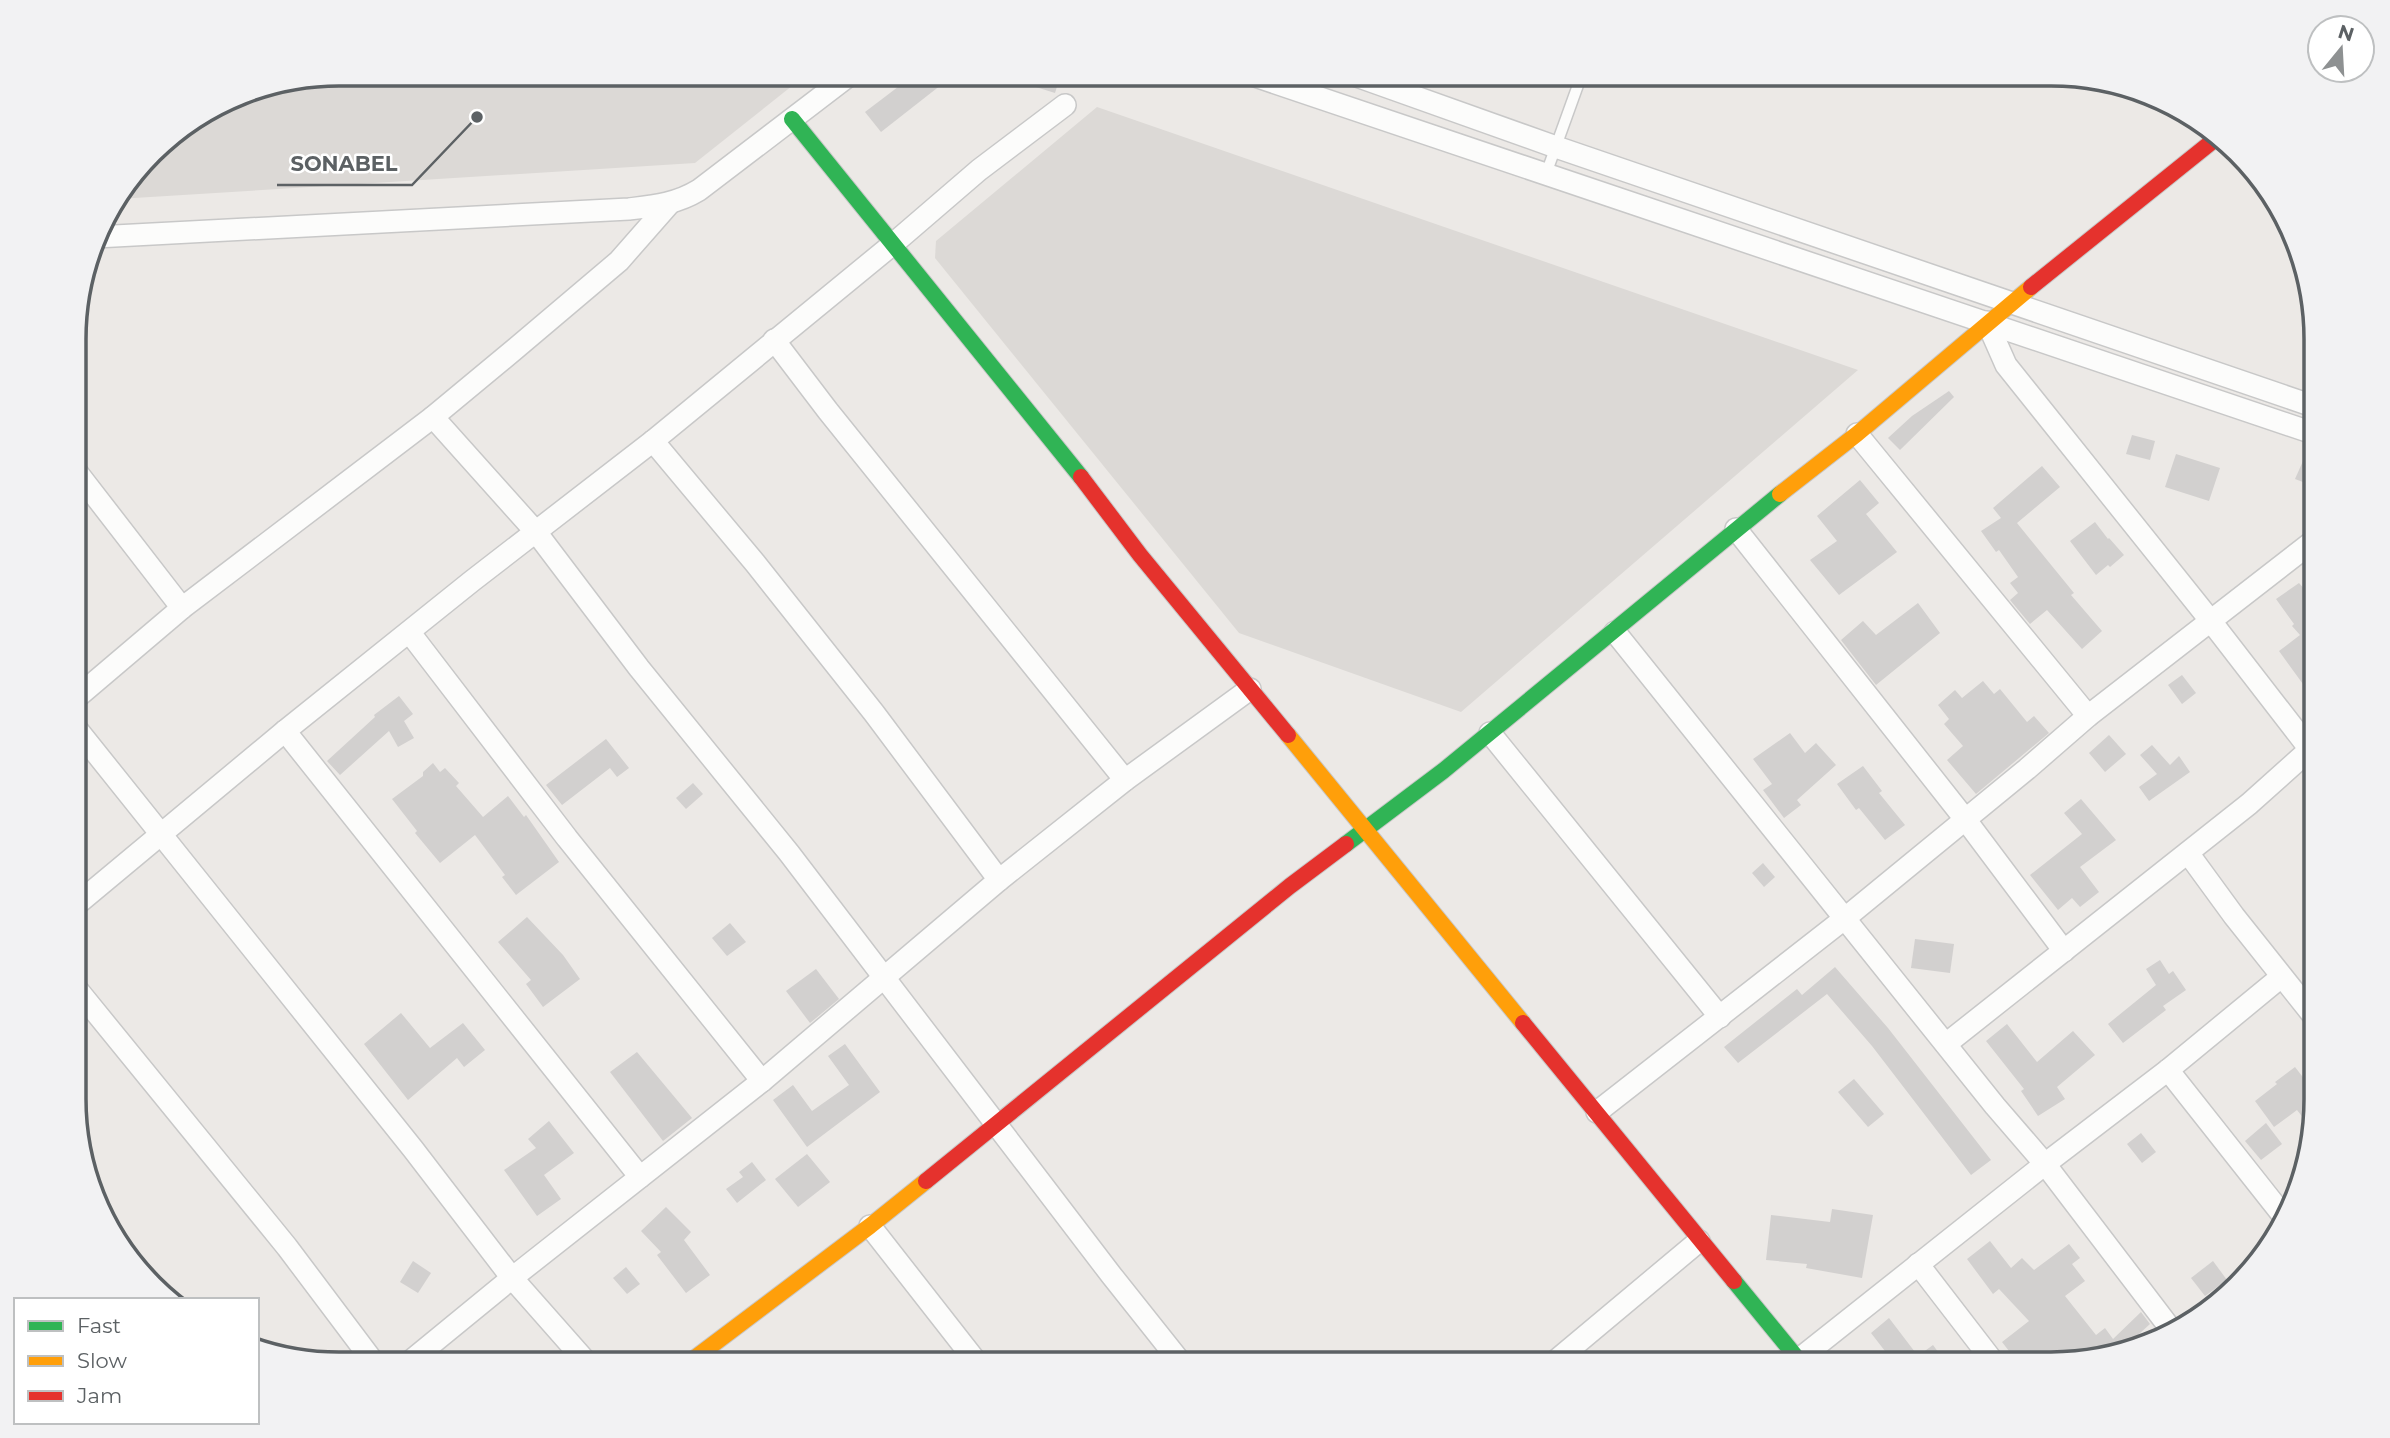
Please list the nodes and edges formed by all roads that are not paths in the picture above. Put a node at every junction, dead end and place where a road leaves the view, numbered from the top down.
1 (835, 86) edge
2 (1285, 86) edge
3 (1385, 86) edge
4 (1578, 86) edge
5 (1065, 105) dead end
6 (792, 119) junction
7 (2211, 143) edge
8 (1556, 147) junction
9 (1546, 174) junction
10 (669, 204) junction
11 (108, 236) edge
12 (893, 244) junction
13 (2012, 303) junction
14 (1987, 322) junction
15 (774, 340) junction
16 (2304, 403) edge
17 (433, 417) junction
18 (2304, 430) edge
19 (1857, 434) junction
20 (653, 441) junction
21 (86, 484) edge
22 (1736, 529) junction
23 (536, 532) junction
24 (2304, 548) edge
25 (182, 608) junction
26 (2210, 620) junction
27 (1615, 632) junction
28 (410, 633) junction
29 (1250, 688) junction
30 (86, 690) edge
31 (2088, 716) junction
32 (285, 732) junction
33 (1490, 733) junction
34 (2304, 738) edge
35 (86, 742) edge
36 (2304, 758) edge
37 (1125, 780) junction
38 (1965, 819) junction
39 (1364, 830) junction
40 (161, 836) junction
41 (2188, 853) junction
42 (999, 880) junction
43 (86, 897) edge
44 (1844, 919) junction
45 (2064, 951) junction
46 (2281, 976) junction
47 (885, 977) junction
48 (86, 1000) edge
49 (2304, 1005) edge
50 (1720, 1017) junction
51 (1946, 1044) junction
52 (2168, 1070) junction
53 (762, 1081) junction
54 (1597, 1112) junction
55 (996, 1122) junction
56 (2045, 1164) junction
57 (640, 1177) junction
58 (2279, 1210) edge
59 (870, 1226) junction
60 (1699, 1241) junction
61 (1918, 1264) junction
62 (512, 1278) junction
63 (2167, 1324) edge
64 (366, 1352) edge
65 (422, 1352) edge
66 (577, 1352) edge
67 (704, 1352) edge
68 (962, 1352) edge
69 (1172, 1352) edge
70 (1582, 1352) edge
71 (1790, 1352) edge
72 (1810, 1352) edge
73 (1986, 1352) edge

1 - 6 street
2 - 9 street
3 - 8 street
4 - 8 lane
5 - 12 street
6 - 10 street
6 - 12 street
7 - 13 street
8 - 9 lane
8 - 13 street
9 - 14 street
10 - 11 street
10 - 17 street
12 - 15 street
12 - 29 street
13 - 14 street
13 - 16 street
14 - 18 street
14 - 19 street
14 - 26 street
15 - 20 street
15 - 37 street
17 - 23 street
17 - 25 street
19 - 22 street
19 - 31 street
20 - 23 street
20 - 42 street
21 - 25 street
22 - 27 street
22 - 38 street
23 - 28 street
23 - 47 street
24 - 26 street
25 - 30 street
26 - 31 street
26 - 34 street
27 - 33 street
27 - 44 street
28 - 32 street
28 - 53 street
29 - 37 street
29 - 39 street
31 - 38 street
32 - 40 street
32 - 57 street
33 - 39 street
33 - 50 street
35 - 40 street
36 - 41 street
37 - 42 street
38 - 44 street
38 - 45 street
39 - 54 street
39 - 55 street
40 - 43 street
40 - 62 street
41 - 45 street
41 - 46 street
42 - 47 street
44 - 50 street
44 - 51 street
45 - 51 street
46 - 49 street
46 - 52 street
47 - 53 street
47 - 55 street
48 - 64 street
50 - 54 street
51 - 56 street
52 - 56 street
52 - 58 street
53 - 57 street
54 - 60 street
55 - 59 street
55 - 69 street
56 - 61 street
56 - 63 street
57 - 62 street
59 - 67 street
59 - 68 street
60 - 70 street
60 - 71 street
61 - 72 street
61 - 73 street
62 - 65 street
62 - 66 street

